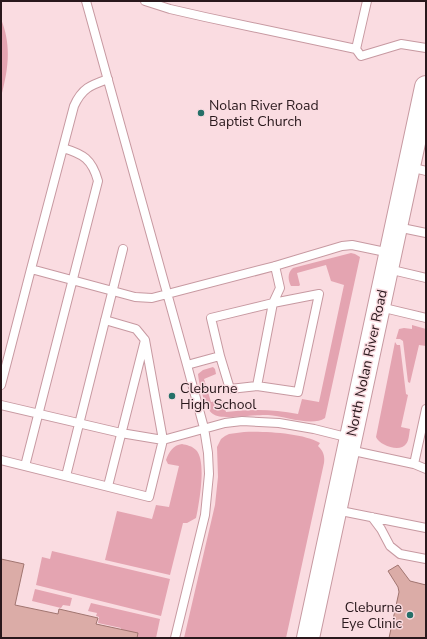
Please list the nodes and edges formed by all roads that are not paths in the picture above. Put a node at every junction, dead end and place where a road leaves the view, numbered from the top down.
1 (86, 1) edge
2 (145, 1) edge
3 (367, 1) edge
4 (426, 48) edge
5 (356, 49) junction
6 (108, 79) junction
7 (425, 98) edge
8 (63, 148) junction
9 (418, 169) edge
10 (396, 227) junction
11 (426, 233) edge
12 (123, 249) dead end
13 (389, 261) junction
14 (275, 266) junction
15 (31, 270) junction
16 (426, 278) edge
17 (73, 280) junction
18 (113, 290) junction
19 (168, 294) junction
20 (274, 303) junction
21 (379, 307) junction
22 (426, 318) edge
23 (105, 320) junction
24 (145, 340) junction
25 (220, 356) junction
26 (187, 365) junction
27 (1, 385) edge
28 (257, 386) junction
29 (1, 405) edge
30 (426, 409) edge
31 (38, 413) junction
32 (79, 423) junction
33 (204, 428) junction
34 (121, 433) junction
35 (423, 438) edge
36 (163, 440) junction
37 (349, 444) junction
38 (1, 460) edge
39 (414, 464) junction
40 (25, 466) junction
41 (426, 469) edge
42 (66, 476) junction
43 (108, 486) junction
44 (335, 510) junction
45 (372, 517) junction
46 (426, 528) edge
47 (426, 559) edge
48 (176, 638) edge
49 (308, 638) edge

1 - 6 lane
2 - 5 lane
3 - 5 lane
4 - 5 lane
6 - 8 lane
6 - 19 lane
7 - 9 main road, North Nolan River Road
8 - 15 lane
8 - 17 lane
9 - 10 main road, North Nolan River Road
10 - 11 lane
10 - 13 main road, North Nolan River Road
12 - 18 lane
13 - 14 lane
13 - 16 lane
13 - 21 main road, North Nolan River Road
14 - 19 lane
14 - 20 lane
15 - 17 lane
15 - 27 lane
17 - 18 lane
17 - 31 lane
18 - 19 lane
18 - 23 lane
19 - 26 lane
20 - 25 lane
20 - 28 lane
20 - 28 lane
21 - 22 lane
21 - 37 main road, North Nolan River Road
23 - 24 lane
23 - 32 lane
24 - 34 lane
24 - 36 lane
25 - 26 lane
25 - 28 lane
26 - 33 lane
29 - 31 lane
30 - 35 lane
31 - 32 lane
31 - 40 lane
32 - 34 lane
32 - 42 lane
33 - 36 lane
33 - 37 lane
33 - 48 lane
34 - 36 lane
34 - 43 lane
35 - 39 lane
36 - 43 lane
37 - 39 lane
37 - 44 main road, North Nolan River Road
38 - 40 lane
39 - 41 lane
40 - 42 lane
42 - 43 lane
44 - 45 lane
44 - 49 main road, North Nolan River Road
45 - 46 lane
45 - 47 lane

